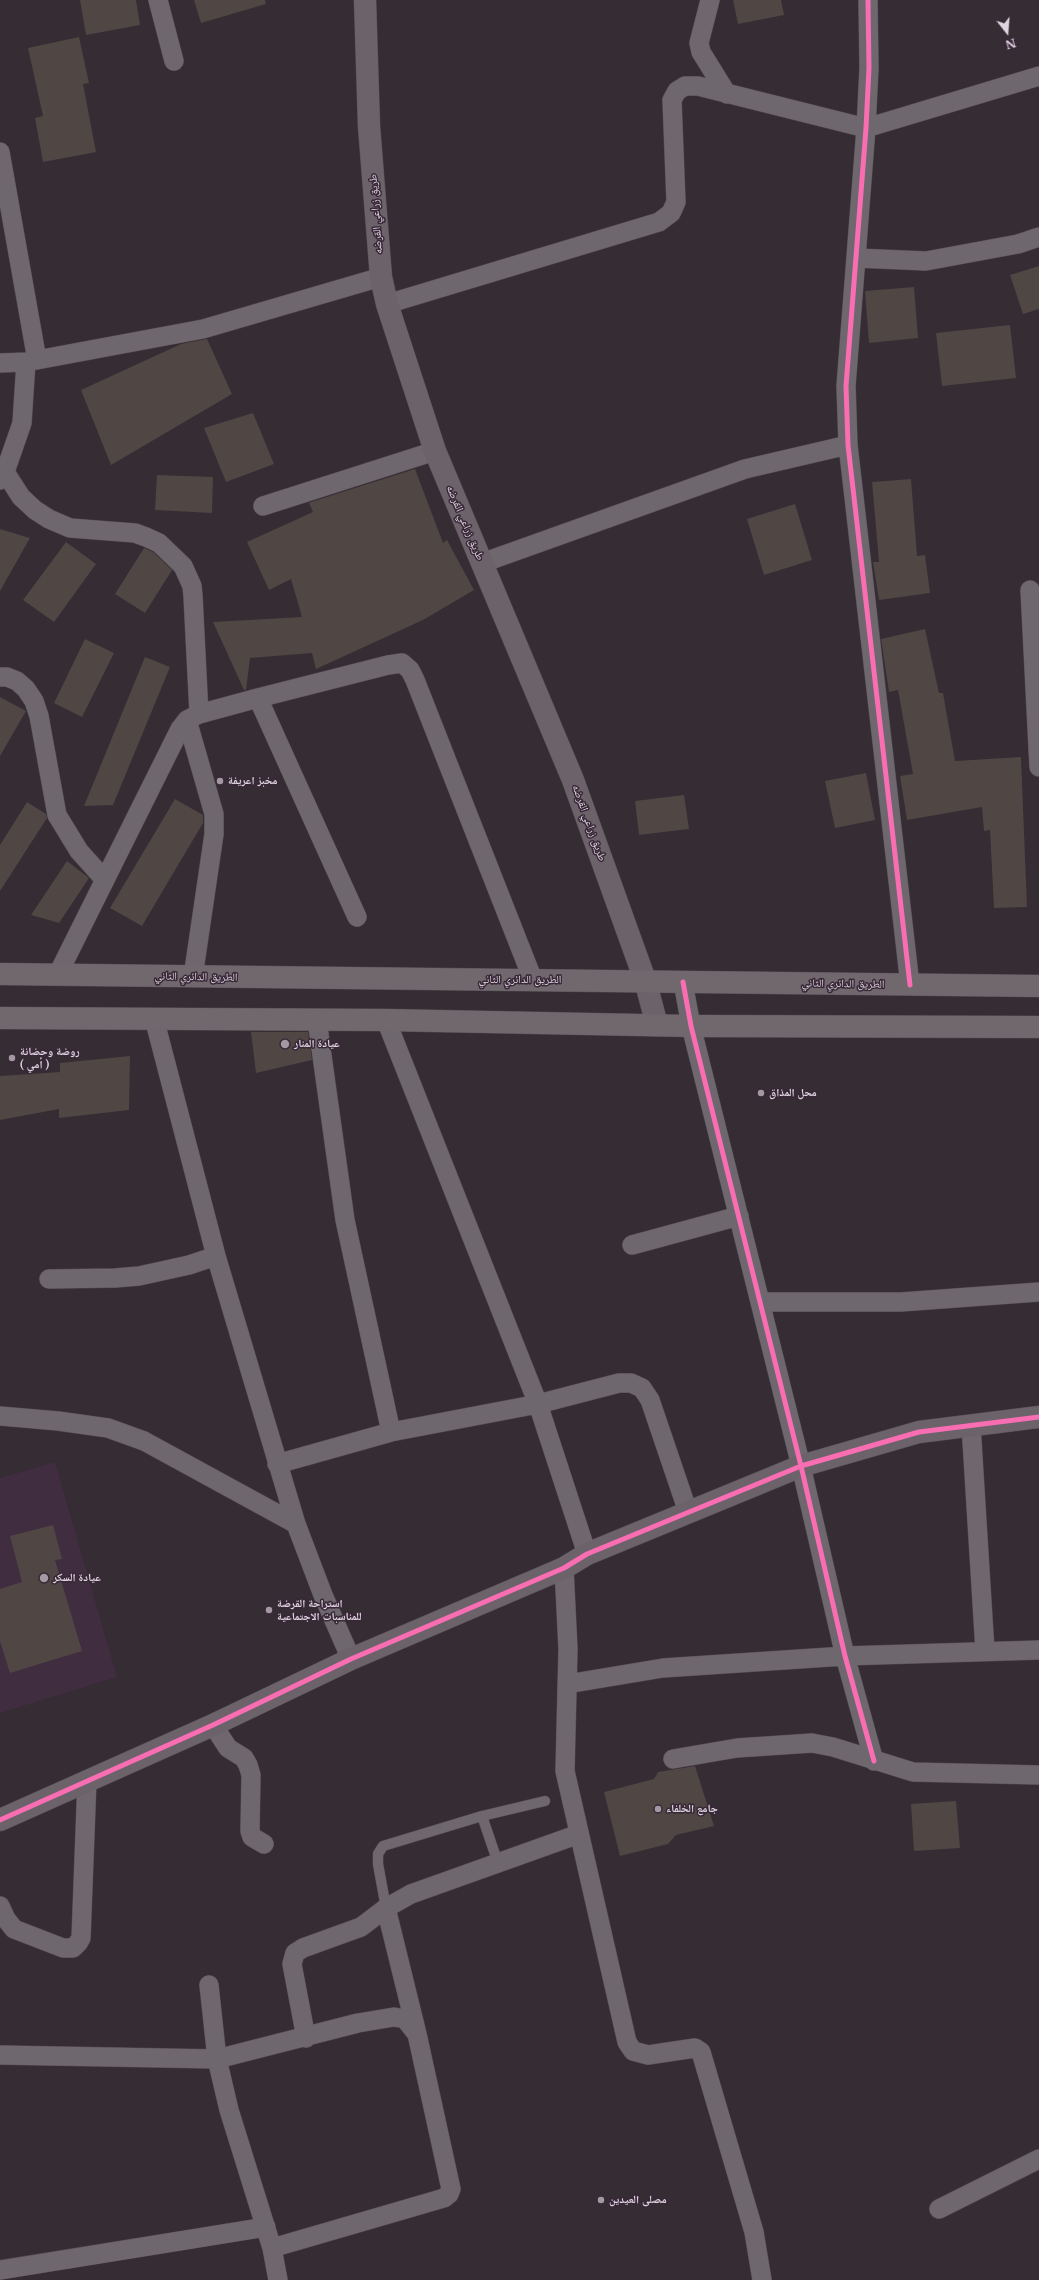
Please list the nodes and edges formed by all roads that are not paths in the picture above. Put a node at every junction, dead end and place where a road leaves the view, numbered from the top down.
1 (158, 0) edge
2 (365, 0) edge
3 (710, 0) edge
4 (868, 0) edge
5 (174, 61) dead end
6 (1039, 76) edge
7 (727, 94) junction
8 (866, 128) junction
9 (0, 152) edge
10 (1039, 237) edge
11 (856, 258) junction
12 (381, 277) junction
13 (387, 304) junction
14 (32, 361) junction
15 (0, 363) edge
16 (848, 445) junction
17 (435, 451) junction
18 (2, 476) edge
19 (263, 506) dead end
20 (482, 563) junction
21 (1030, 590) dead end
22 (0, 677) edge
23 (258, 698) junction
24 (193, 717) junction
25 (1039, 766) edge
26 (105, 880) junction
27 (357, 918) dead end
28 (0, 974) edge
29 (58, 974) junction
30 (193, 977) junction
31 (533, 980) junction
32 (645, 980) junction
33 (683, 982) junction
34 (910, 984) junction
35 (1039, 986) edge
36 (0, 1018) edge
37 (154, 1018) junction
38 (317, 1020) junction
39 (386, 1020) junction
40 (658, 1025) junction
41 (691, 1026) junction
42 (1039, 1027) edge
43 (739, 1216) junction
44 (632, 1246) dead end
45 (216, 1256) junction
46 (49, 1279) dead end
47 (1039, 1292) edge
48 (760, 1302) junction
49 (538, 1404) junction
50 (0, 1416) edge
51 (1039, 1417) edge
52 (971, 1425) junction
53 (391, 1432) junction
54 (277, 1464) junction
55 (801, 1466) junction
56 (688, 1512) junction
57 (296, 1524) junction
58 (587, 1554) junction
59 (564, 1568) junction
60 (1039, 1650) edge
61 (985, 1651) junction
62 (845, 1656) junction
63 (351, 1659) junction
64 (568, 1684) junction
65 (213, 1725) junction
66 (673, 1759) dead end
67 (874, 1760) junction
68 (1039, 1775) edge
69 (87, 1780) junction
70 (545, 1801) dead end
71 (482, 1816) junction
72 (0, 1820) edge
73 (579, 1834) junction
74 (264, 1844) dead end
75 (498, 1863) junction
76 (386, 1908) junction
77 (2, 1913) edge
78 (209, 1985) dead end
79 (417, 2034) junction
80 (306, 2038) junction
81 (0, 2055) edge
82 (217, 2060) junction
83 (1039, 2159) edge
84 (938, 2209) dead end
85 (266, 2227) junction
86 (272, 2248) junction
87 (0, 2270) edge
88 (278, 2280) edge
89 (762, 2280) edge

1 - 5 street
2 - 12 street, طريق زراعي القرضه
3 - 7 street
4 - 8 street
6 - 8 street
7 - 8 street
7 - 13 street
8 - 11 street
9 - 14 street
10 - 11 street
11 - 16 street
12 - 13 street, طريق زراعي القرضه
12 - 14 street
13 - 17 street, طريق زراعي القرضه
14 - 15 street
14 - 18 street
16 - 20 street
16 - 34 street
17 - 19 street
17 - 20 street, طريق زراعي القرضه
18 - 24 street
20 - 32 street, طريق زراعي القرضه
21 - 25 street
22 - 26 street
23 - 24 street
23 - 27 street
23 - 31 street
24 - 26 street
24 - 30 street
26 - 29 street
28 - 29 main road, الطريق الدائري الثاني
29 - 30 main road, الطريق الدائري الثاني
30 - 31 main road, الطريق الدائري الثاني
31 - 32 main road, الطريق الدائري الثاني
32 - 33 main road, الطريق الدائري الثاني
32 - 40 street, طريق زراعي القرضه
33 - 34 main road, الطريق الدائري الثاني
33 - 41 street
34 - 35 main road, الطريق الدائري الثاني
36 - 37 main road
37 - 38 main road
37 - 45 street
38 - 39 main road
38 - 53 street
39 - 40 main road
39 - 49 street
40 - 41 main road
41 - 42 main road
41 - 43 street
43 - 44 street
43 - 48 street
45 - 46 street
45 - 54 street
47 - 48 street
48 - 55 street
49 - 53 street
49 - 56 street
49 - 58 street
50 - 57 street
51 - 52 street
52 - 55 street
52 - 61 street
53 - 54 street
54 - 57 street
55 - 56 street
55 - 62 street
56 - 58 street
57 - 63 street
58 - 59 street
59 - 63 street
59 - 64 street
60 - 61 street
61 - 62 street
62 - 64 street
62 - 67 street
63 - 65 street
64 - 73 street
65 - 69 street
65 - 74 street
66 - 67 street
67 - 68 street
69 - 72 street
69 - 77 street
70 - 71 lane
71 - 75 lane
71 - 76 lane
73 - 75 street
73 - 89 street
75 - 76 street
76 - 79 street
76 - 80 street
78 - 82 street
79 - 80 street
79 - 86 street
80 - 82 street
81 - 82 street
82 - 85 street
83 - 84 street
85 - 86 street
85 - 87 street
86 - 88 street

